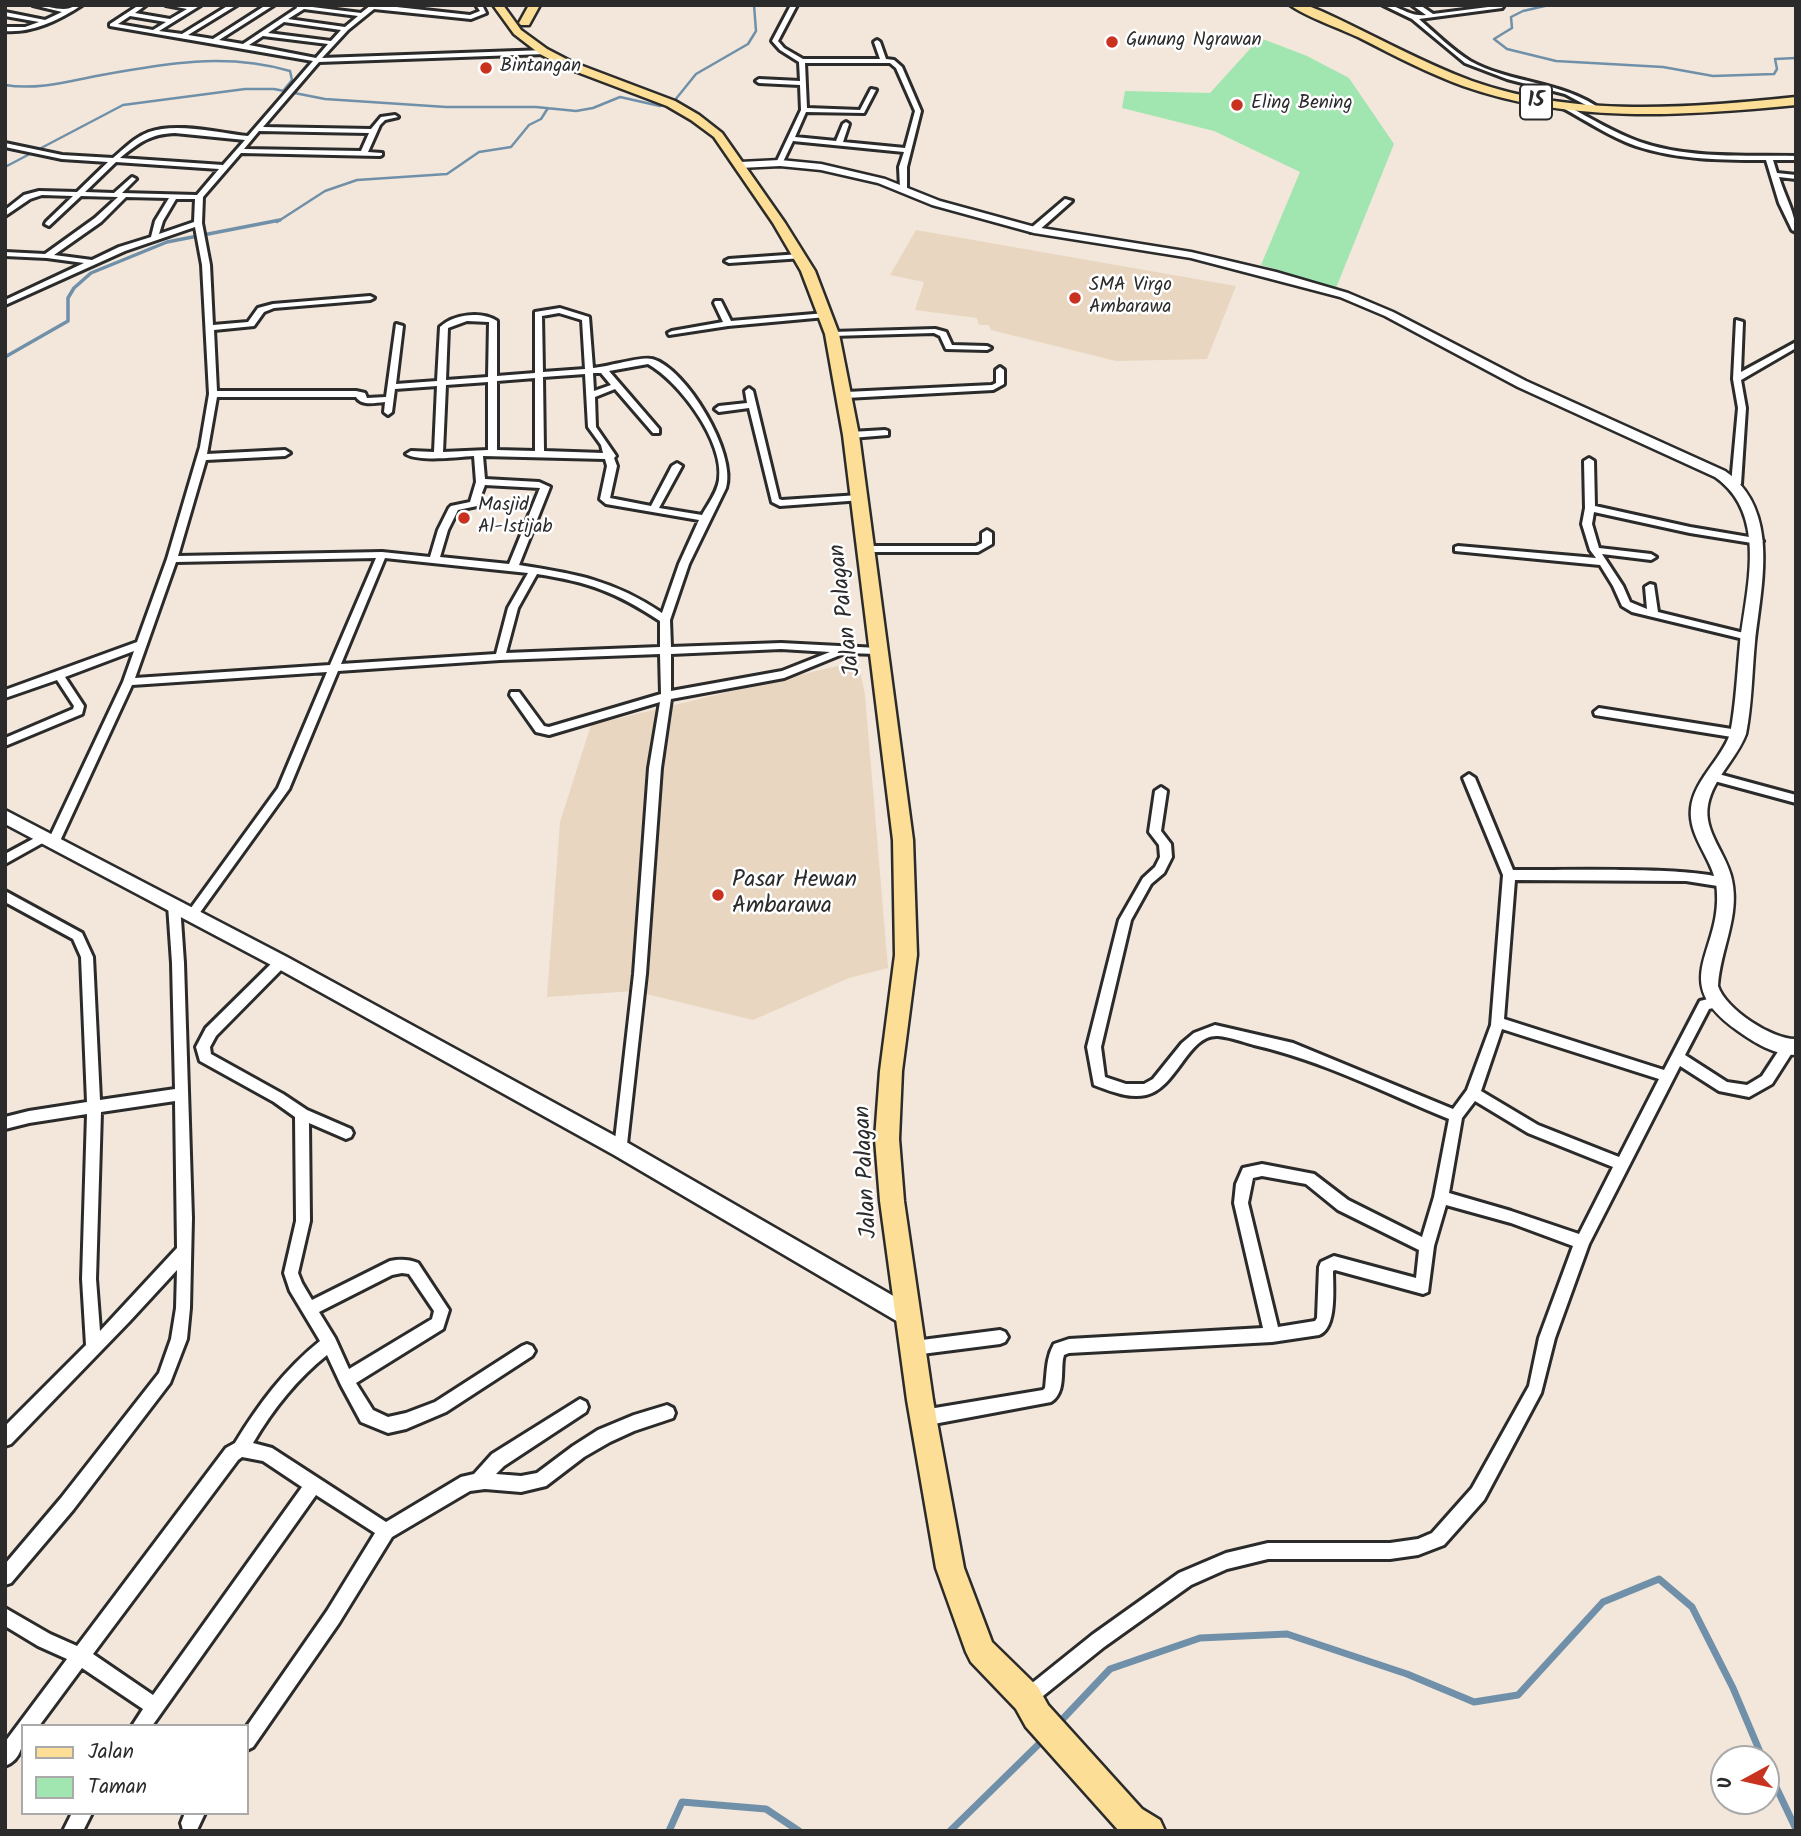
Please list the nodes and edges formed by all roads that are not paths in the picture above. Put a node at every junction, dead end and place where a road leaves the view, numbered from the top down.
1 (11, 5) edge
2 (36, 5) edge
3 (79, 5) edge
4 (143, 5) edge
5 (169, 5) edge
6 (234, 5) edge
7 (271, 5) edge
8 (291, 5) edge
9 (479, 5) edge
10 (498, 5) edge
11 (511, 5) edge
12 (536, 5) edge
13 (794, 5) edge
14 (1295, 5) edge
15 (1386, 5) edge
16 (1415, 5) edge
17 (304, 6) edge
18 (374, 6) edge
19 (1502, 6) edge
20 (196, 7) edge
21 (5, 8) edge
22 (67, 11) junction
23 (129, 14) junction
24 (5, 15) edge
25 (361, 15) junction
26 (1433, 16) junction
27 (1414, 18) junction
28 (172, 20) junction
29 (283, 20) junction
30 (46, 22) junction
31 (525, 23) junction
32 (5, 29) edge
33 (345, 29) junction
34 (153, 32) junction
35 (262, 34) junction
36 (183, 36) junction
37 (215, 40) junction
38 (877, 42) dead end
39 (332, 43) junction
40 (535, 44) junction
41 (244, 46) junction
42 (545, 52) junction
43 (317, 60) junction
44 (883, 60) junction
45 (802, 61) junction
46 (759, 81) dead end
47 (803, 83) junction
48 (873, 90) dead end
49 (1796, 101) edge
50 (1584, 104) junction
51 (1566, 107) junction
52 (804, 110) junction
53 (1604, 111) junction
54 (395, 117) dead end
55 (1586, 117) junction
56 (846, 124) dead end
57 (258, 129) junction
58 (374, 131) junction
59 (249, 138) junction
60 (793, 139) junction
61 (839, 142) junction
62 (5, 145) edge
63 (907, 150) junction
64 (239, 151) junction
65 (363, 154) junction
66 (380, 154) dead end
67 (1769, 158) junction
68 (1796, 158) edge
69 (114, 160) junction
70 (780, 163) junction
71 (740, 165) junction
72 (224, 167) junction
73 (1776, 175) junction
74 (1796, 177) edge
75 (132, 178) dead end
76 (904, 188) junction
77 (82, 192) junction
78 (121, 194) junction
79 (174, 196) junction
80 (199, 197) junction
81 (1068, 201) dead end
82 (5, 214) edge
83 (1793, 221) edge
84 (198, 222) junction
85 (49, 224) dead end
86 (1034, 230) junction
87 (1796, 230) edge
88 (153, 238) junction
89 (5, 254) edge
90 (47, 256) junction
91 (800, 256) junction
92 (729, 261) dead end
93 (92, 262) junction
94 (370, 298) dead end
95 (5, 303) edge
96 (718, 303) dead end
97 (826, 315) junction
98 (1739, 322) dead end
99 (446, 324) joint
100 (727, 324) junction
101 (399, 326) dead end
102 (209, 328) junction
103 (673, 333) dead end
104 (832, 334) junction
105 (1796, 344) edge
106 (987, 348) dead end
107 (603, 370) junction
108 (1000, 370) dead end
109 (589, 372) junction
110 (540, 375) junction
111 (491, 379) junction
112 (1737, 379) junction
113 (443, 382) junction
114 (617, 386) junction
115 (391, 387) junction
116 (749, 391) dead end
117 (213, 394) junction
118 (591, 395) junction
119 (846, 395) junction
120 (390, 399) junction
121 (752, 405) junction
122 (719, 409) dead end
123 (388, 412) dead end
124 (656, 431) dead end
125 (885, 433) dead end
126 (851, 435) junction
127 (600, 438) junction
128 (285, 453) dead end
129 (478, 453) junction
130 (492, 453) junction
131 (411, 454) dead end
132 (540, 454) junction
133 (438, 455) junction
134 (589, 455) junction
135 (611, 456) junction
136 (202, 457) junction
137 (1589, 461) dead end
138 (677, 466) dead end
139 (481, 482) junction
140 (1736, 484) junction
141 (859, 498) junction
142 (1590, 508) junction
143 (654, 509) junction
144 (705, 517) junction
145 (987, 533) dead end
146 (1758, 541) junction
147 (866, 549) junction
148 (1458, 549) dead end
149 (1595, 550) junction
150 (382, 555) junction
151 (1651, 556) dead end
152 (172, 559) junction
153 (434, 561) junction
154 (1601, 562) junction
155 (513, 567) junction
156 (534, 571) junction
157 (1650, 587) dead end
158 (1653, 614) junction
159 (665, 620) junction
160 (1748, 637) junction
161 (143, 643) junction
162 (665, 651) junction
163 (844, 651) junction
164 (878, 651) junction
165 (500, 657) junction
166 (333, 669) junction
167 (59, 675) junction
168 (128, 682) junction
169 (5, 694) edge
170 (515, 695) dead end
171 (666, 696) junction
172 (1599, 712) dead end
173 (1738, 734) junction
174 (5, 742) edge
175 (1711, 776) junction
176 (1469, 778) dead end
177 (1161, 791) dead end
178 (1796, 799) edge
179 (5, 816) edge
180 (49, 839) junction
181 (5, 860) edge
182 (1509, 875) junction
183 (1724, 881) junction
184 (5, 897) edge
185 (174, 905) junction
186 (192, 915) junction
187 (281, 962) junction
188 (1716, 1002) junction
189 (1497, 1025) junction
190 (1792, 1047) edge
191 (1679, 1058) junction
192 (1667, 1076) junction
193 (1472, 1093) junction
194 (182, 1094) junction
195 (94, 1109) junction
196 (302, 1114) junction
197 (1456, 1116) junction
198 (5, 1123) edge
199 (346, 1133) dead end
200 (621, 1149) junction
201 (1623, 1165) junction
202 (1440, 1197) junction
203 (1582, 1242) junction
204 (1427, 1246) junction
205 (185, 1250) junction
206 (309, 1309) junction
207 (908, 1315) junction
208 (1272, 1335) junction
209 (1000, 1337) dead end
210 (330, 1343) junction
211 (94, 1348) junction
212 (914, 1348) junction
213 (527, 1351) dead end
214 (346, 1380) junction
215 (580, 1407) dead end
216 (667, 1413) dead end
217 (923, 1418) junction
218 (5, 1438) edge
219 (241, 1449) junction
220 (480, 1479) junction
221 (313, 1486) junction
222 (386, 1531) junction
223 (5, 1577) edge
224 (5, 1616) edge
225 (80, 1656) junction
226 (154, 1706) junction
227 (1032, 1707) junction
228 (29, 1724) edge
229 (142, 1724) edge
230 (21, 1735) edge
231 (248, 1740) edge
232 (5, 1756) edge
233 (82, 1815) edge
234 (72, 1831) edge
235 (1149, 1831) edge

1 - 21 street
2 - 22 street
3 - 22 street
4 - 23 street
5 - 20 street
6 - 36 street
7 - 37 street
8 - 17 street
9 - 18 street
10 - 40 main road, Jalan Palagan
11 - 31 main road, Jalan Palagan
12 - 31 highway
13 - 45 street
14 - 51 highway, 15
15 - 27 street
16 - 26 street
17 - 25 street
17 - 29 street
18 - 25 street
19 - 26 street
20 - 28 street
22 - 30 street
23 - 28 street
23 - 34 street
24 - 30 street
25 - 33 street
26 - 27 street
27 - 50 street
28 - 34 street
29 - 33 street
29 - 35 street
30 - 32 street
31 - 40 main road, Jalan Palagan
33 - 39 street
34 - 36 street
35 - 39 street
35 - 41 street
36 - 37 street
37 - 41 street
38 - 44 street
39 - 43 street
40 - 42 main road, Jalan Palagan
41 - 43 street
42 - 43 street
42 - 71 main road, Jalan Palagan
43 - 57 street
44 - 45 street
44 - 63 street
45 - 47 street
46 - 47 street
47 - 52 street
48 - 52 street
49 - 53 highway, 15
50 - 51 street
50 - 53 street
51 - 53 highway, 15
51 - 55 street
52 - 60 street
53 - 55 street
54 - 58 street
55 - 67 street
56 - 61 street
57 - 58 street
57 - 59 street
58 - 65 street
59 - 64 street
59 - 69 street
60 - 61 street
60 - 70 street
61 - 63 street
62 - 69 street
63 - 76 street
64 - 65 street
64 - 72 street
65 - 66 street
67 - 68 street
67 - 73 street
69 - 72 street
69 - 77 street
70 - 71 street
70 - 76 street
71 - 91 main road, Jalan Palagan
72 - 80 street
73 - 74 street
73 - 83 street
75 - 78 street
76 - 86 street
77 - 78 street
77 - 82 street
77 - 85 street
78 - 79 street
78 - 90 street
79 - 80 street
79 - 88 street
80 - 84 street
81 - 86 street
83 - 87 street
84 - 88 street
84 - 102 street
86 - 140 street
88 - 93 street
89 - 90 street
90 - 93 street
91 - 92 street
91 - 97 main road, Jalan Palagan
93 - 95 street
94 - 102 street
96 - 100 street
97 - 100 street
97 - 104 main road, Jalan Palagan
98 - 112 street
99 - 111 street
99 - 113 street
100 - 103 street
101 - 115 street
102 - 117 street
104 - 106 street
104 - 119 main road, Jalan Palagan
105 - 112 street
107 - 109 street
107 - 114 street
107 - 144 street
108 - 119 street
109 - 110 street
109 - 110 street
109 - 118 street
110 - 111 street
110 - 132 street
111 - 113 street
111 - 130 street
112 - 140 street
113 - 115 street
113 - 133 street
114 - 118 street
114 - 124 street
115 - 120 street
116 - 121 street
117 - 120 street
117 - 136 street
118 - 127 street
119 - 126 main road, Jalan Palagan
120 - 123 street
121 - 122 street
121 - 141 street
125 - 126 street
126 - 141 main road, Jalan Palagan
127 - 134 street
127 - 135 street
128 - 136 street
129 - 130 street
129 - 133 street
129 - 139 street
130 - 132 street
131 - 133 street
132 - 134 street
134 - 135 street
135 - 143 street
136 - 152 street
137 - 142 street
138 - 143 street
139 - 153 street
139 - 155 street
140 - 146 street
141 - 147 main road, Jalan Palagan
142 - 146 street
142 - 149 street
143 - 144 street
144 - 159 street
145 - 147 street
146 - 160 street
147 - 164 main road, Jalan Palagan
148 - 154 street
149 - 151 street
149 - 154 street
150 - 152 street
150 - 153 street
150 - 166 street
152 - 161 street
153 - 155 street
154 - 158 street
155 - 156 street
156 - 159 street
156 - 165 street
157 - 158 street
158 - 160 street
159 - 162 street
160 - 173 street
161 - 167 street
161 - 168 street
162 - 163 street
162 - 165 street
162 - 171 street
163 - 164 street
163 - 171 street
164 - 207 main road, Jalan Palagan
165 - 166 street
166 - 168 street
166 - 186 street
167 - 169 street
167 - 174 street
168 - 180 street
170 - 171 street
171 - 200 street
172 - 173 street
173 - 175 street
175 - 178 street
175 - 183 street
176 - 182 street
177 - 197 street
179 - 180 street
180 - 181 street
180 - 185 street
182 - 183 street
182 - 189 street
183 - 188 street
184 - 195 street
185 - 186 street
185 - 194 street
186 - 187 street
187 - 196 street
187 - 200 street
188 - 190 street
188 - 191 street
189 - 192 street
189 - 193 street
190 - 191 street
191 - 192 street
192 - 201 street
193 - 197 street
193 - 201 street
194 - 195 street
194 - 205 street
195 - 198 street
195 - 211 street
196 - 199 street
196 - 206 street
197 - 202 street
200 - 207 street
201 - 203 street
202 - 203 street
202 - 204 street
203 - 227 street
204 - 208 street
204 - 208 street
205 - 211 street
205 - 223 street
206 - 210 street
206 - 214 street
207 - 212 main road, Jalan Palagan
208 - 217 street
209 - 212 street
210 - 214 street
210 - 219 street
211 - 218 street
212 - 217 main road, Jalan Palagan
213 - 214 street
215 - 220 street
216 - 220 street
217 - 227 main road, Jalan Palagan
219 - 221 street
219 - 225 street
220 - 222 street
221 - 222 street
221 - 226 street
222 - 231 street
224 - 225 street
225 - 226 street
225 - 228 street
226 - 229 street
227 - 235 main road, Jalan Palagan
230 - 232 street
233 - 234 street

